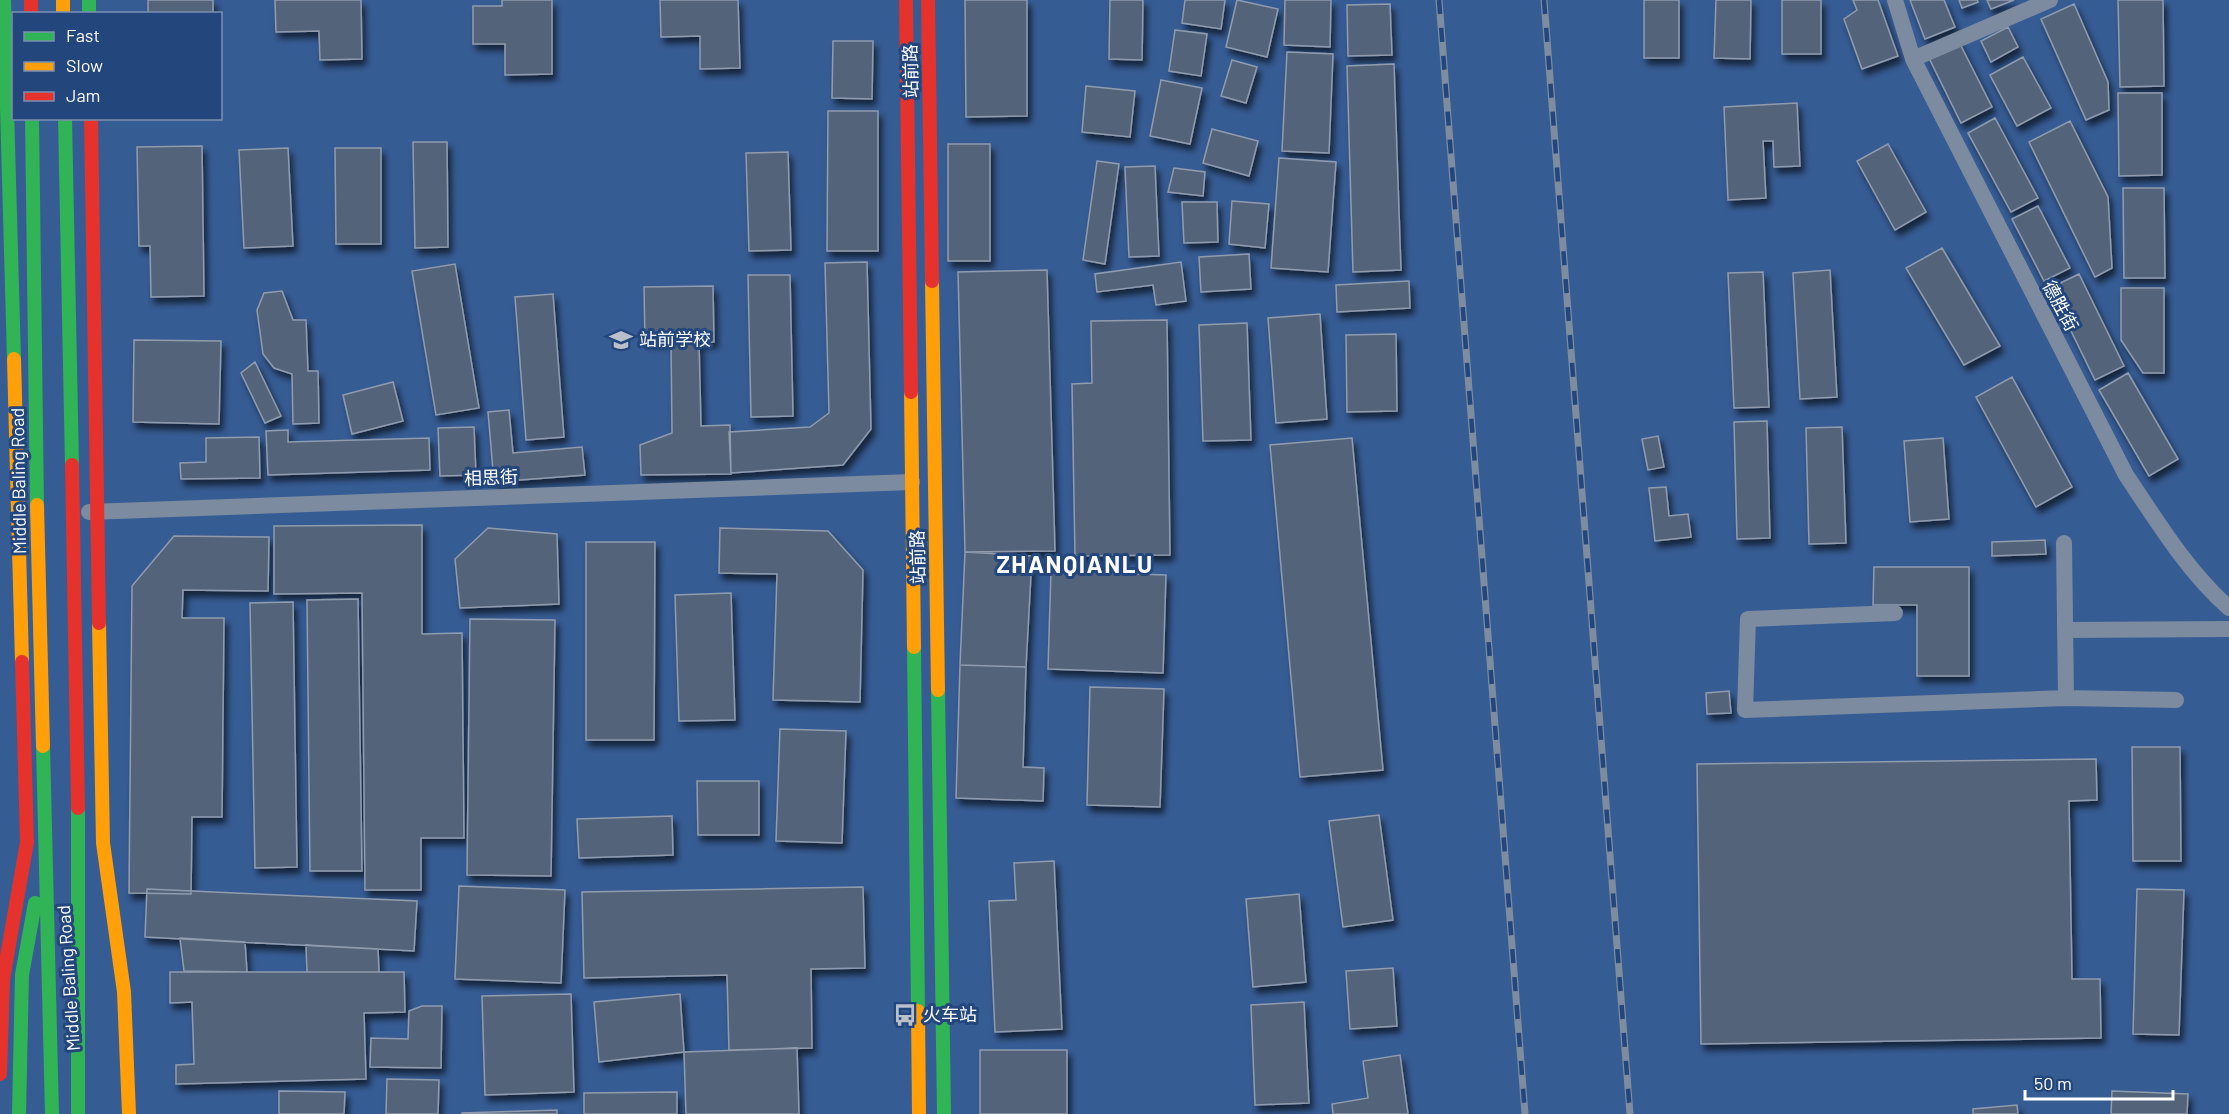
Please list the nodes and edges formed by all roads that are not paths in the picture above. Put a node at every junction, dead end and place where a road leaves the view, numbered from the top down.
1 (4, 0) edge
2 (906, 0) edge
3 (928, 0) edge
4 (1895, 0) edge
5 (2050, 0) edge
6 (1913, 58) junction
7 (32, 120) edge
8 (66, 120) edge
9 (91, 120) edge
10 (36, 428) junction
11 (7, 429) edge
12 (912, 482) junction
13 (72, 512) junction
14 (99, 512) junction
15 (2064, 543) dead end
16 (2229, 608) edge
17 (1895, 613) dead end
18 (2229, 629) edge
19 (2066, 630) junction
20 (2066, 698) junction
21 (2176, 700) dead end
22 (79, 840) junction
23 (46, 842) junction
24 (1, 1000) edge
25 (92, 1055) dead end
26 (0, 1074) edge
27 (19, 1114) edge
28 (52, 1114) edge
29 (78, 1114) edge
30 (129, 1114) edge
31 (919, 1114) edge
32 (944, 1114) edge

1 - 11 main road
2 - 12 main road, 站前路
3 - 32 main road, 站前路
4 - 6 street, 德胜街
5 - 6 street
6 - 16 street, 德胜街
7 - 10 main road, Middle Baling Road
8 - 13 main road, Middle Baling Road
9 - 14 main road
10 - 11 street
10 - 23 main road, Middle Baling Road
11 - 24 main road
12 - 14 street, 相思街
12 - 31 main road, 站前路
13 - 14 street, 相思街
13 - 22 main road, Middle Baling Road
14 - 30 main road
15 - 19 street
17 - 20 street
18 - 19 street
19 - 20 street
20 - 21 street
22 - 25 main road, Middle Baling Road
22 - 29 main road, Middle Baling Road
23 - 27 main road, Middle Baling Road
23 - 28 main road, Middle Baling Road
24 - 26 main road

